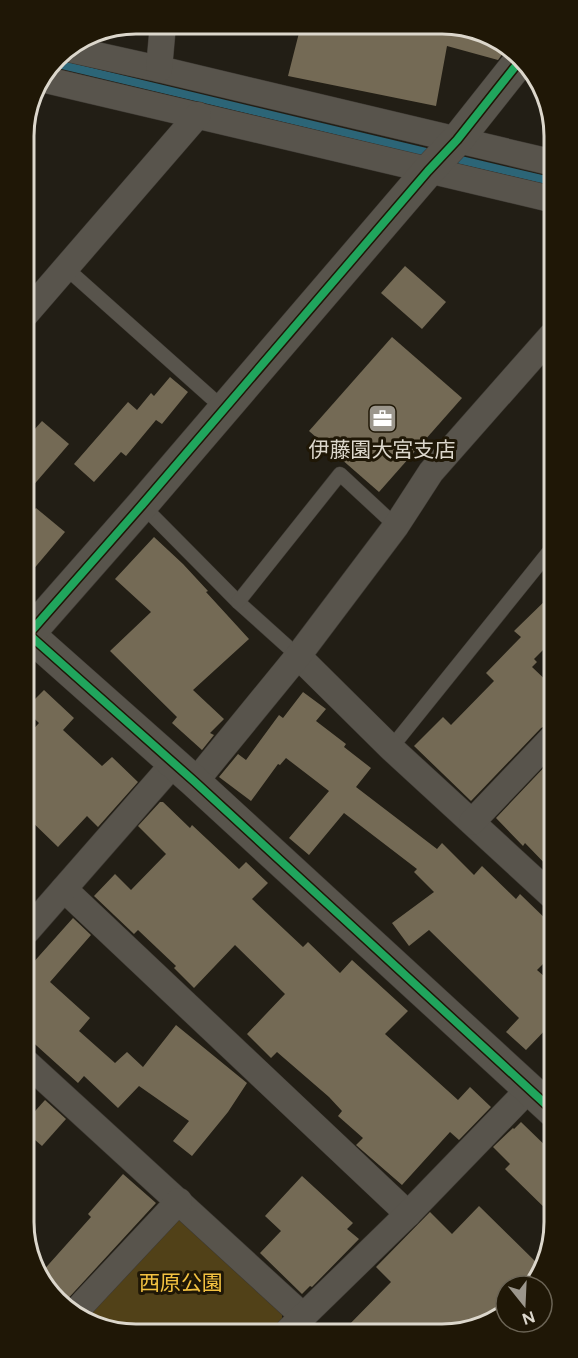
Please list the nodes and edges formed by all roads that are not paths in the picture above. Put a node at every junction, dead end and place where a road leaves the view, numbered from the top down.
1 (162, 34) edge
2 (81, 52) edge
3 (515, 66) edge
4 (159, 69) junction
5 (51, 81) edge
6 (198, 115) junction
7 (458, 140) junction
8 (544, 161) edge
9 (428, 171) junction
10 (544, 198) edge
11 (66, 268) junction
12 (35, 304) edge
13 (544, 344) edge
14 (224, 409) junction
15 (142, 505) junction
16 (396, 526) junction
17 (544, 558) edge
18 (238, 602) junction
19 (35, 626) edge
20 (35, 642) edge
21 (298, 656) junction
22 (543, 747) edge
23 (391, 748) junction
24 (184, 772) junction
25 (472, 822) junction
26 (543, 888) edge
27 (64, 889) junction
28 (34, 923) edge
29 (34, 1069) edge
30 (529, 1089) junction
31 (543, 1102) edge
32 (179, 1201) junction
33 (408, 1214) junction
34 (80, 1306) edge
35 (296, 1324) edge

1 - 4 street
2 - 4 street
3 - 7 street
4 - 7 street
5 - 6 street
6 - 9 street
6 - 11 street
7 - 8 street
7 - 9 street
9 - 10 street
9 - 14 street
11 - 12 street
11 - 14 lane
13 - 16 street
14 - 15 street
15 - 18 lane
15 - 19 street
16 - 18 lane
16 - 21 street
17 - 23 lane
18 - 21 lane
20 - 24 street
21 - 23 street
21 - 24 street
22 - 25 street
23 - 25 street
24 - 27 street
24 - 30 street
25 - 26 street
27 - 28 street
27 - 33 street
29 - 32 street
30 - 31 street
30 - 33 street
32 - 34 street
32 - 35 street
33 - 35 street

